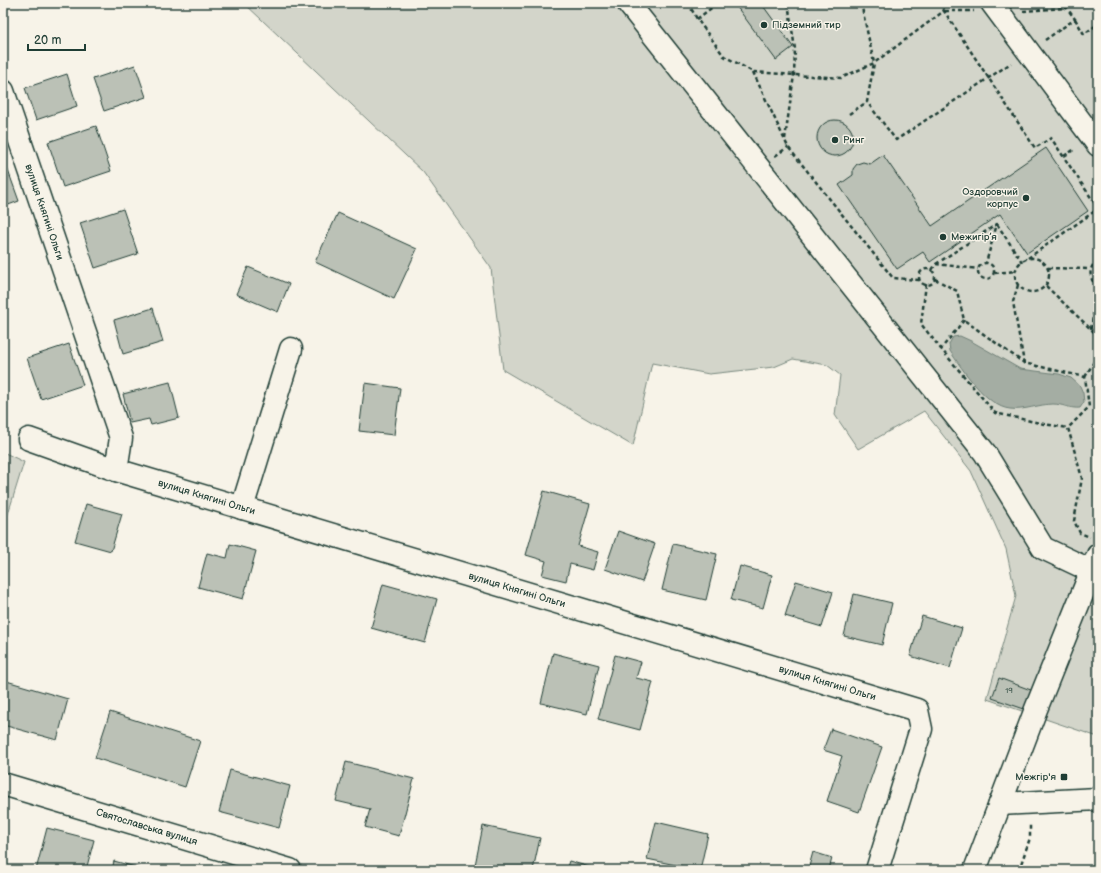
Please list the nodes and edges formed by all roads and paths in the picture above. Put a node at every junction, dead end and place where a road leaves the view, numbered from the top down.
1 (628, 3) edge
2 (688, 3) edge
3 (718, 3) edge
4 (788, 3) edge
5 (861, 3) edge
6 (939, 3) edge
7 (946, 3) edge
8 (992, 3) edge
9 (1063, 3) edge
10 (944, 11) junction
11 (697, 19) junction
12 (1074, 19) junction
13 (1098, 24) edge
14 (1028, 51) junction
15 (874, 63) junction
16 (753, 72) junction
17 (794, 75) junction
18 (989, 78) junction
19 (3, 91) edge
20 (867, 102) junction
21 (849, 114) dead end
22 (785, 141) junction
23 (1098, 145) edge
24 (1098, 209) edge
25 (997, 224) junction
26 (1026, 259) junction
27 (1098, 260) edge
28 (1022, 262) junction
29 (986, 263) junction
30 (936, 264) junction
31 (1048, 268) junction
32 (978, 269) junction
33 (1090, 269) junction
34 (932, 270) junction
35 (1016, 270) junction
36 (995, 272) junction
37 (935, 278) junction
38 (920, 280) junction
39 (926, 284) junction
40 (1018, 284) junction
41 (1046, 286) junction
42 (1098, 287) edge
43 (964, 320) junction
44 (1091, 330) junction
45 (1098, 336) edge
46 (291, 349) dead end
47 (941, 349) junction
48 (1098, 355) edge
49 (1024, 363) junction
50 (1085, 377) junction
51 (1068, 428) junction
52 (29, 439) dead end
53 (116, 470) junction
54 (242, 508) junction
55 (1095, 559) edge
56 (3, 784) edge
57 (1098, 800) edge
58 (1000, 804) junction
59 (1030, 820) dead end
60 (290, 870) edge
61 (877, 870) edge
62 (975, 870) edge
63 (1019, 870) edge

1 - 55 street
2 - 11 path
3 - 11 path
4 - 17 path
5 - 15 path
6 - 10 path
7 - 10 path
8 - 14 street
9 - 12 path
10 - 15 path
10 - 18 path
11 - 16 path
12 - 13 path
12 - 14 path
14 - 18 path
14 - 23 street
15 - 17 path
15 - 20 path
16 - 17 path
16 - 22 path
17 - 22 path
18 - 20 path
18 - 24 path
19 - 53 street, вулиця Княгині Ольги
20 - 21 path
22 - 38 path
24 - 26 path
25 - 28 path
25 - 29 path
25 - 30 path
26 - 28 path
26 - 31 path
27 - 33 path
28 - 35 path
29 - 32 path
29 - 36 path
30 - 32 path
30 - 34 path
31 - 33 path
31 - 41 path
32 - 36 path
33 - 42 path
34 - 37 path
34 - 38 path
35 - 36 path
35 - 40 path
37 - 39 path
37 - 43 path
38 - 39 path
39 - 47 path
40 - 41 path
40 - 49 path
41 - 44 path
42 - 44 path
43 - 47 path
43 - 49 path
44 - 45 path
46 - 54 street
47 - 51 path
48 - 50 path
49 - 50 path
50 - 51 path
51 - 55 path
52 - 53 street, вулиця Княгині Ольги
53 - 54 street, вулиця Княгині Ольги
54 - 61 street, вулиця Княгині Ольги
55 - 58 street
56 - 60 street, Святославська вулиця
57 - 58 street
58 - 62 street
59 - 63 path

